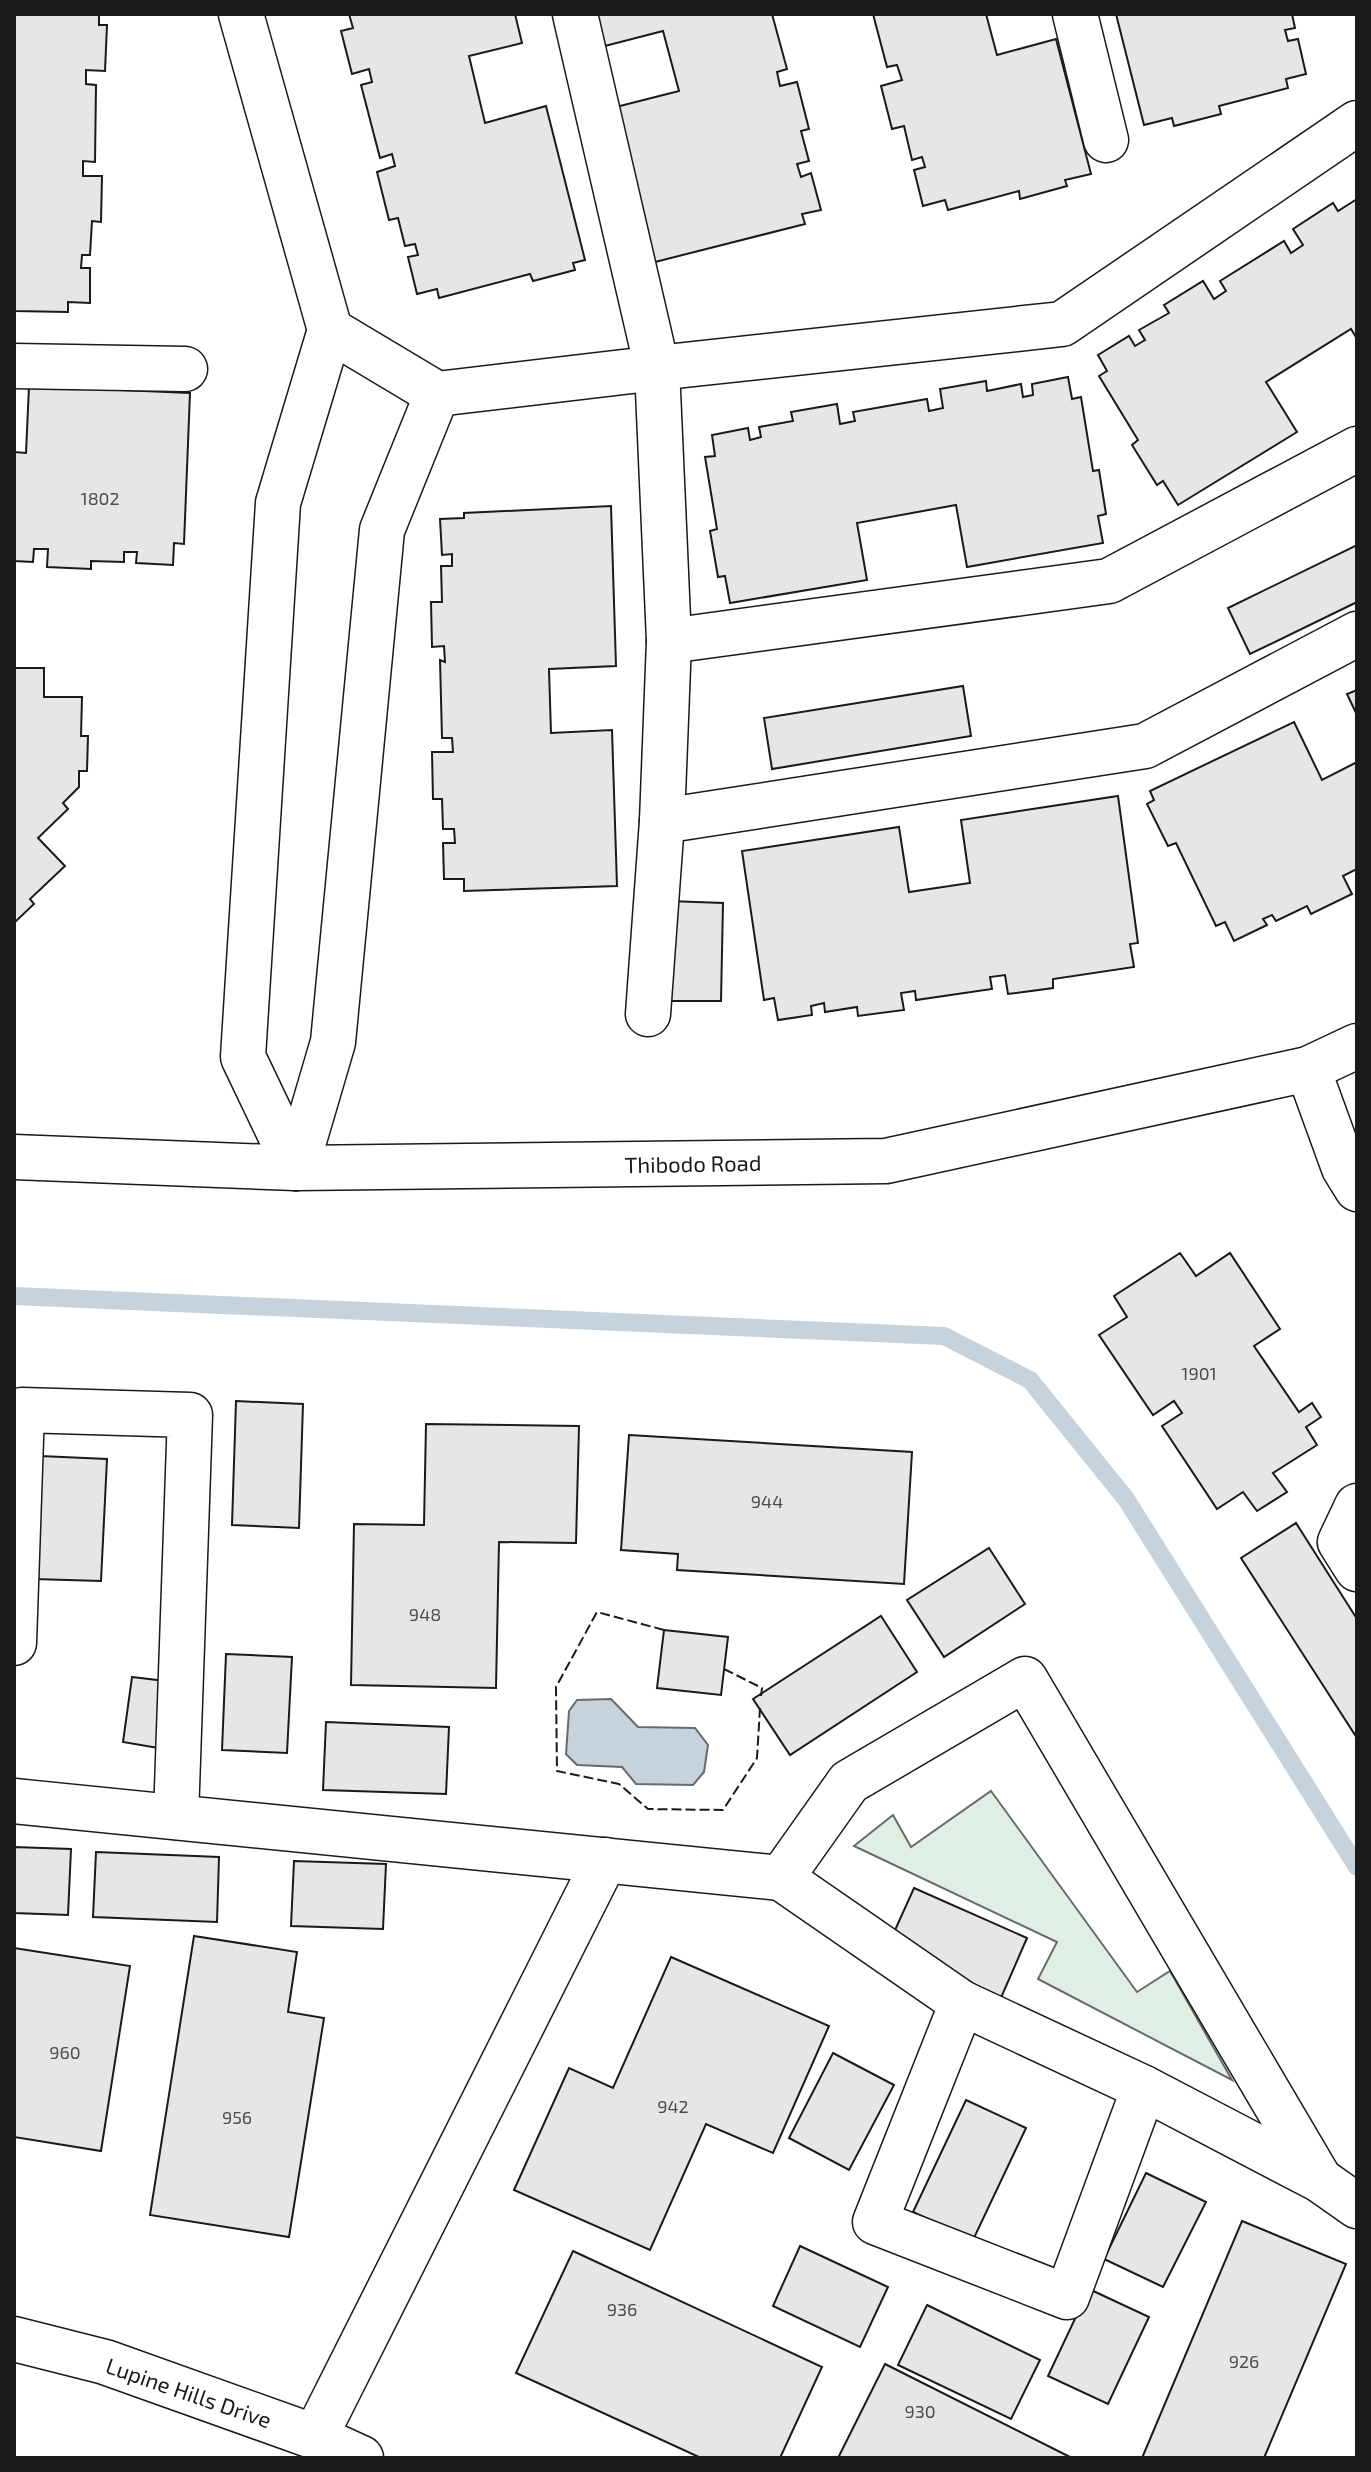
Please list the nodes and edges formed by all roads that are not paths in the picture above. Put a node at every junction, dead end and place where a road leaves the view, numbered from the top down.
1 (241, 14) edge
2 (575, 14) edge
3 (1075, 14) edge
4 (1357, 123) edge
5 (1106, 140) dead end
6 (330, 330) junction
7 (14, 366) edge
8 (657, 368) junction
9 (185, 369) dead end
10 (437, 394) junction
11 (1357, 449) edge
12 (1357, 634) edge
13 (669, 641) junction
14 (662, 821) junction
15 (648, 1014) dead end
16 (1357, 1046) edge
17 (1308, 1069) junction
18 (14, 1157) edge
19 (296, 1168) junction
20 (1357, 1189) edge
21 (1357, 1506) edge
22 (1357, 1569) edge
23 (14, 1643) edge
24 (14, 1801) edge
25 (176, 1817) junction
26 (605, 1860) junction
27 (781, 1878) junction
28 (962, 2003) junction
29 (1144, 2088) junction
30 (1320, 2180) junction
31 (1357, 2206) edge
32 (14, 2339) edge
33 (315, 2437) junction
34 (361, 2458) edge

1 - 6 street
2 - 8 street
3 - 5 street
4 - 8 street
6 - 10 street
6 - 19 street
7 - 9 street
8 - 10 street
8 - 13 street
10 - 19 street
11 - 13 street
12 - 14 street
13 - 14 street
14 - 15 street
16 - 17 street, Thibodo Road
17 - 19 street, Thibodo Road
17 - 20 street
18 - 19 street, Thibodo Road
21 - 22 street
23 - 25 street
24 - 25 street
25 - 26 street
26 - 27 street
26 - 33 street
27 - 28 street
27 - 30 street
28 - 29 street
28 - 29 street
29 - 30 street
30 - 31 street
32 - 33 street, Lupine Hills Drive
33 - 34 street, Lupine Hills Drive

